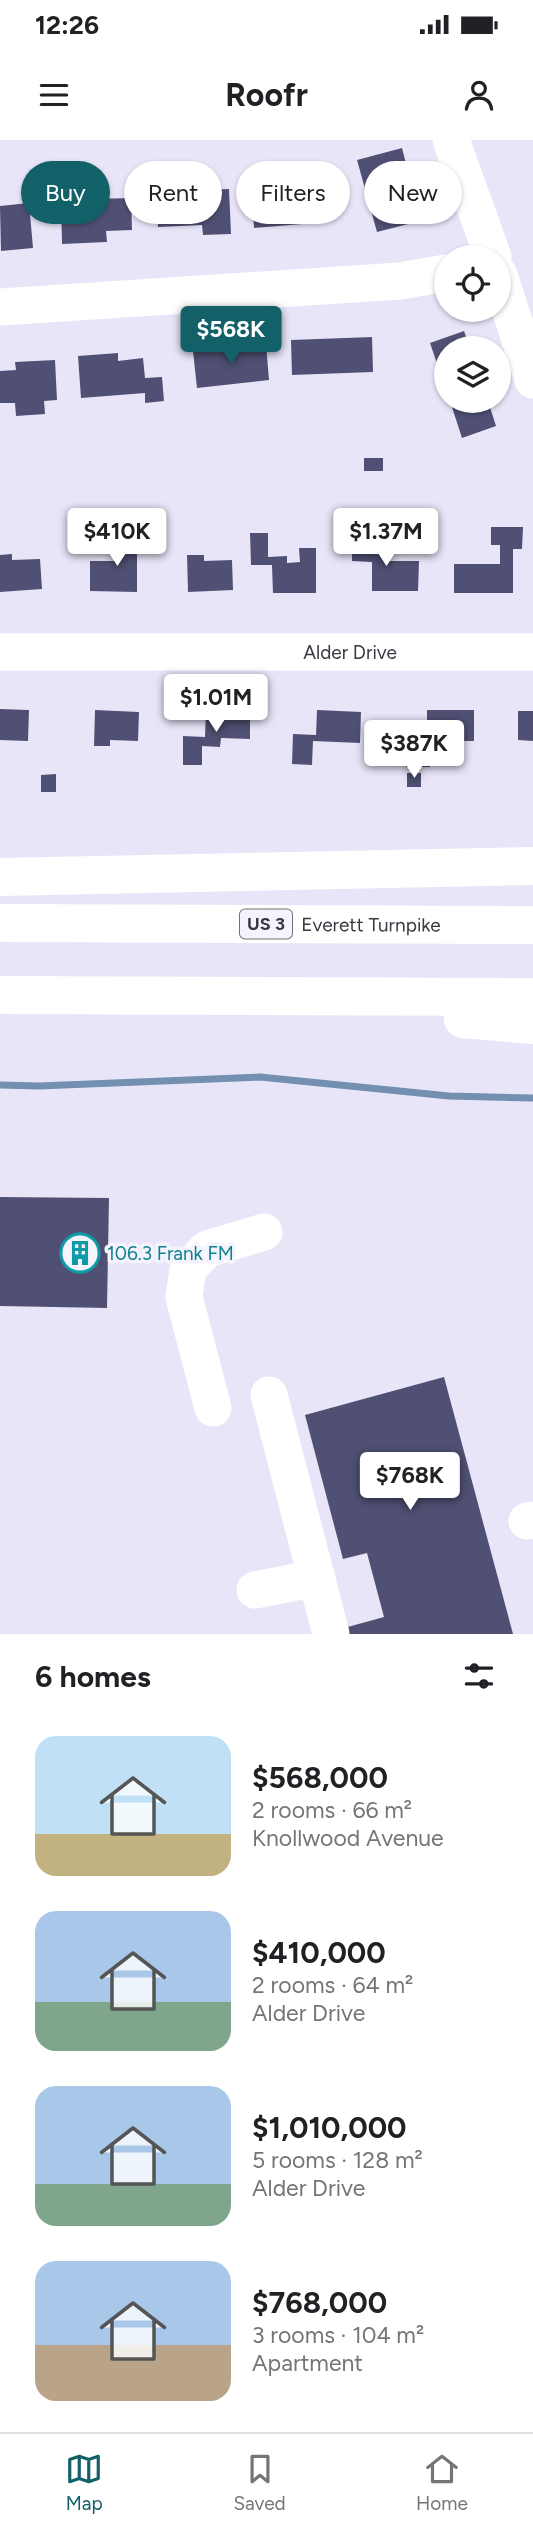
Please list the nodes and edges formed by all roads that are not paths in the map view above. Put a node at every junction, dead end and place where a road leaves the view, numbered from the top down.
1 (451, 140) edge
2 (489, 245) edge
3 (434, 274) edge
4 (0, 307) edge
5 (511, 312) edge
6 (533, 380) edge
7 (0, 652) edge
8 (533, 652) edge
9 (533, 866) edge
10 (0, 877) edge
11 (0, 923) edge
12 (533, 926) edge
13 (0, 995) edge
14 (186, 996) junction
15 (533, 997) edge
16 (533, 1025) edge
17 (264, 1232) dead end
18 (269, 1395) dead end
19 (213, 1408) dead end
20 (317, 1578) junction
21 (255, 1590) dead end
22 (331, 1634) edge

1 - 2 street
3 - 4 street
5 - 6 street
7 - 8 street, Alder Drive
9 - 10 highway
11 - 12 highway, Everett Turnpike / US 3
13 - 14 highway
14 - 15 highway
14 - 16 highway
17 - 19 street
18 - 20 street
20 - 21 street
20 - 22 street

